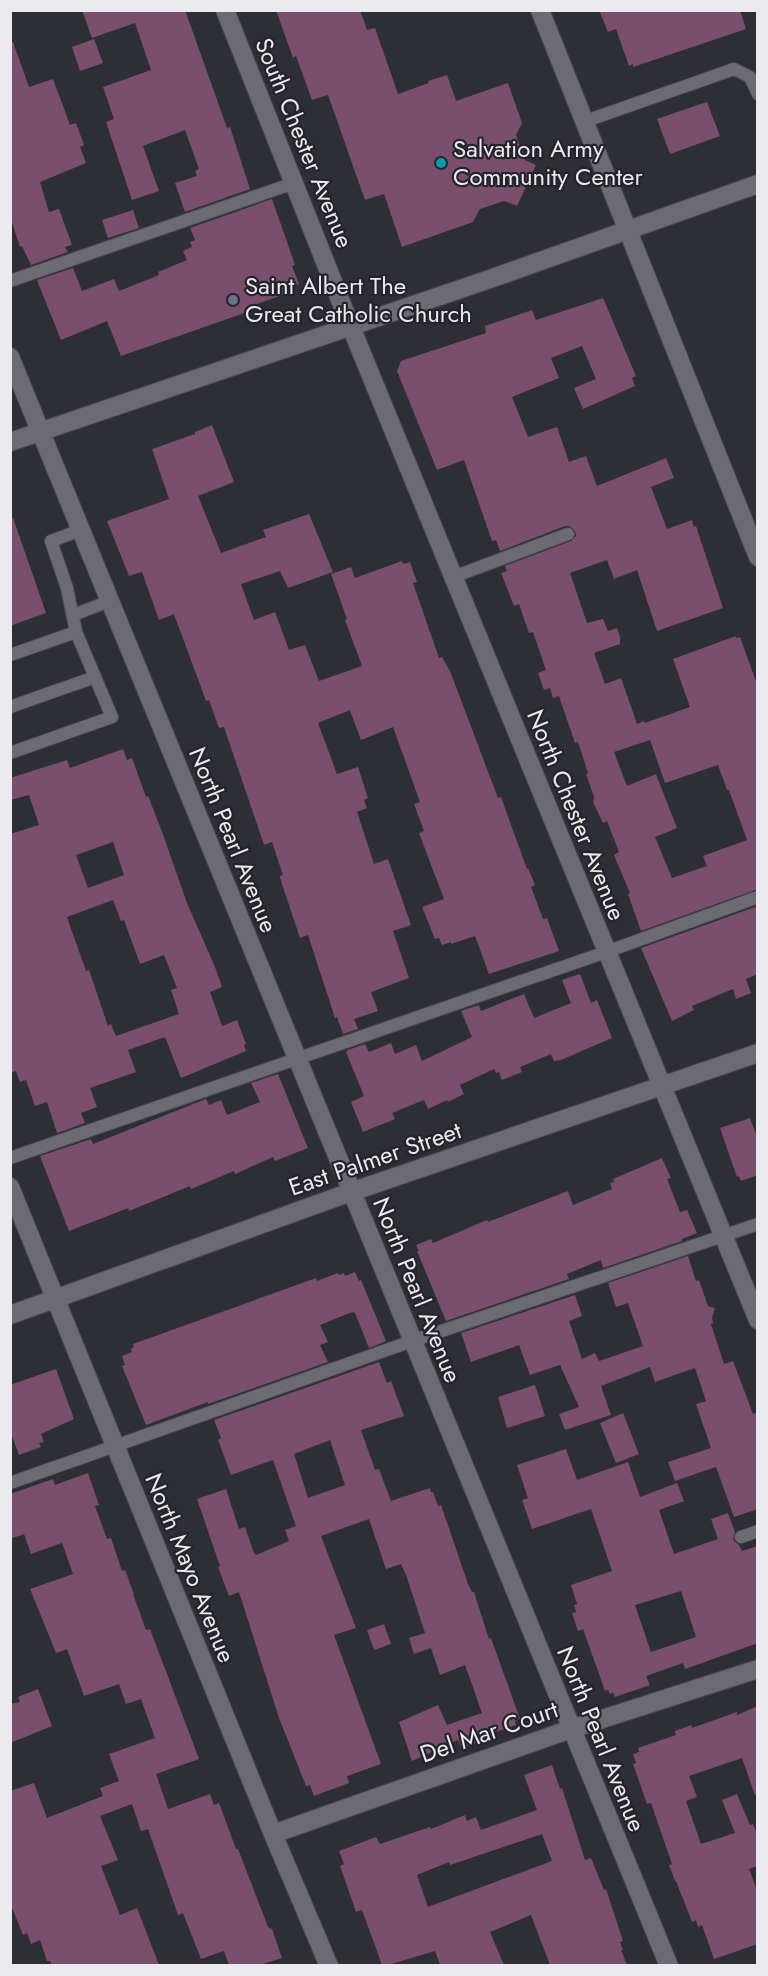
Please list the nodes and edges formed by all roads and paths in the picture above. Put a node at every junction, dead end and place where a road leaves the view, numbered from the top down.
1 (225, 10) edge
2 (540, 10) edge
3 (758, 94) edge
4 (584, 122) junction
5 (294, 183) junction
6 (758, 184) edge
7 (627, 231) junction
8 (10, 281) edge
9 (351, 327) junction
10 (10, 357) edge
11 (40, 431) junction
12 (10, 442) edge
13 (81, 530) junction
14 (568, 534) dead end
15 (758, 558) edge
16 (453, 577) junction
17 (110, 601) junction
18 (73, 615) junction
19 (76, 632) junction
20 (10, 655) edge
21 (95, 676) junction
22 (10, 707) edge
23 (10, 753) edge
24 (758, 897) edge
25 (606, 952) junction
26 (758, 1053) edge
27 (296, 1058) junction
28 (661, 1086) junction
29 (10, 1158) edge
30 (10, 1188) edge
31 (351, 1192) junction
32 (758, 1224) edge
33 (723, 1236) junction
34 (55, 1299) junction
35 (10, 1315) edge
36 (758, 1320) edge
37 (412, 1341) junction
38 (115, 1446) junction
39 (10, 1483) edge
40 (758, 1531) edge
41 (741, 1537) dead end
42 (758, 1669) edge
43 (571, 1729) junction
44 (273, 1834) junction
45 (329, 1965) edge
46 (669, 1965) edge

1 - 5 street, South Chester Avenue
2 - 4 street
3 - 4 lane
4 - 7 street
5 - 8 lane
5 - 9 street, South Chester Avenue
6 - 7 street
7 - 9 street
7 - 15 street
9 - 11 street
9 - 16 street, North Chester Avenue
10 - 11 street, North Pearl Avenue
11 - 12 street
11 - 13 street, North Pearl Avenue
13 - 17 street, North Pearl Avenue
13 - 18 lane
14 - 16 lane
16 - 25 street, North Chester Avenue
17 - 18 lane
17 - 27 street, North Pearl Avenue
18 - 19 lane
19 - 20 lane
19 - 21 lane
21 - 22 lane
21 - 23 lane
24 - 25 lane
25 - 27 lane
25 - 28 street, North Chester Avenue
26 - 28 street, East Palmer Street
27 - 29 lane
27 - 31 street, North Pearl Avenue
28 - 31 street, East Palmer Street
28 - 33 street, North Chester Avenue
30 - 34 street, North Mayo Avenue
31 - 34 street, East Palmer Street
31 - 37 street, North Pearl Avenue
32 - 33 lane
33 - 36 street, North Chester Avenue
33 - 37 lane
34 - 35 street, East Palmer Street
34 - 38 street, North Mayo Avenue
37 - 38 lane
37 - 43 street, North Pearl Avenue
38 - 39 lane
38 - 44 street, North Mayo Avenue
40 - 41 lane
42 - 43 street, Del Mar Court
43 - 44 street, Del Mar Court
43 - 46 street, North Pearl Avenue
44 - 45 street, North Mayo Avenue

